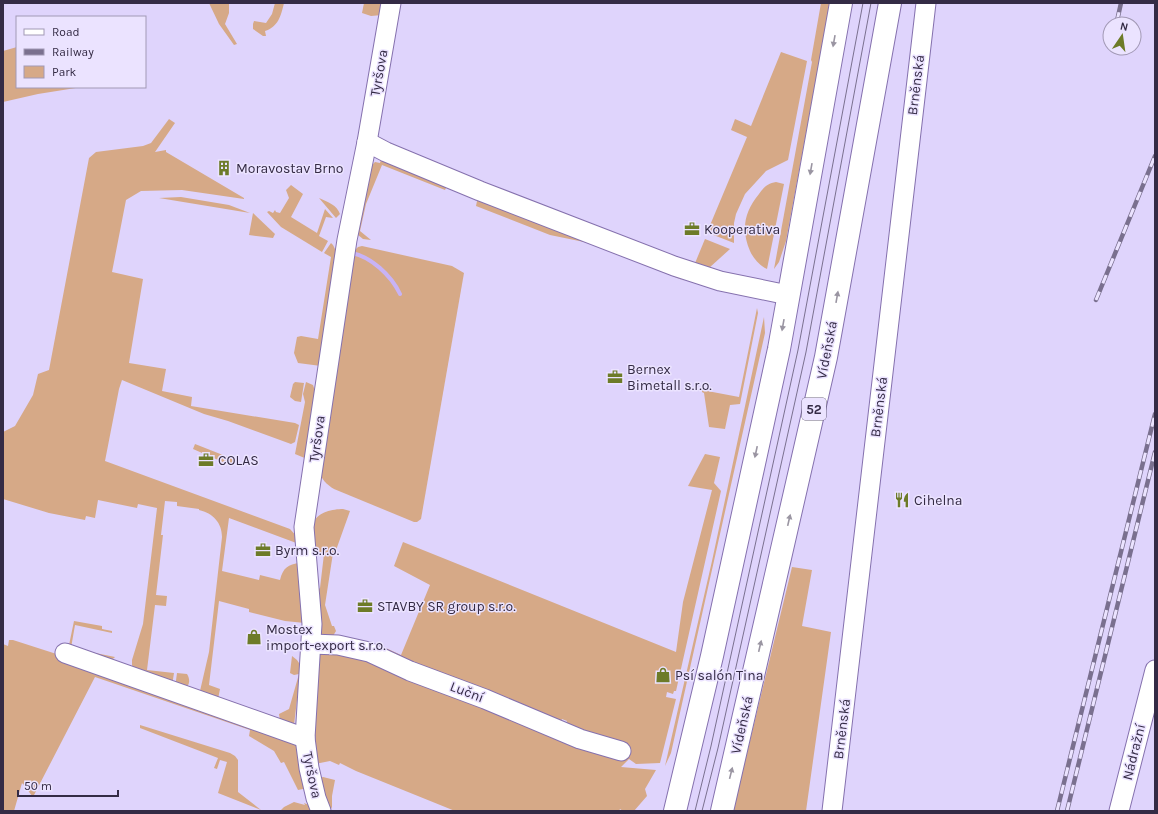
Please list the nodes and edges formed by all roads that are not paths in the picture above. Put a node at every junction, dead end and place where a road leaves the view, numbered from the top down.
1 (391, 3) edge
2 (841, 3) edge
3 (890, 3) edge
4 (926, 3) edge
5 (367, 142) junction
6 (788, 295) junction
7 (311, 644) junction
8 (64, 653) dead end
9 (1155, 670) edge
10 (304, 738) junction
11 (621, 751) dead end
12 (321, 811) edge
13 (675, 811) edge
14 (722, 811) edge
15 (832, 811) edge
16 (1119, 811) edge

1 - 5 street, Tyršova
2 -> 6 highway
14 -> 3 highway, Vídeňská / 52
4 - 15 street, Brněnská
5 - 6 street
5 - 7 street, Tyršova
6 -> 13 highway
7 - 10 street, Tyršova
7 - 11 street, Luční
8 - 10 street, Tyršova
9 - 16 street, Nádražní
10 - 12 street, Tyršova

